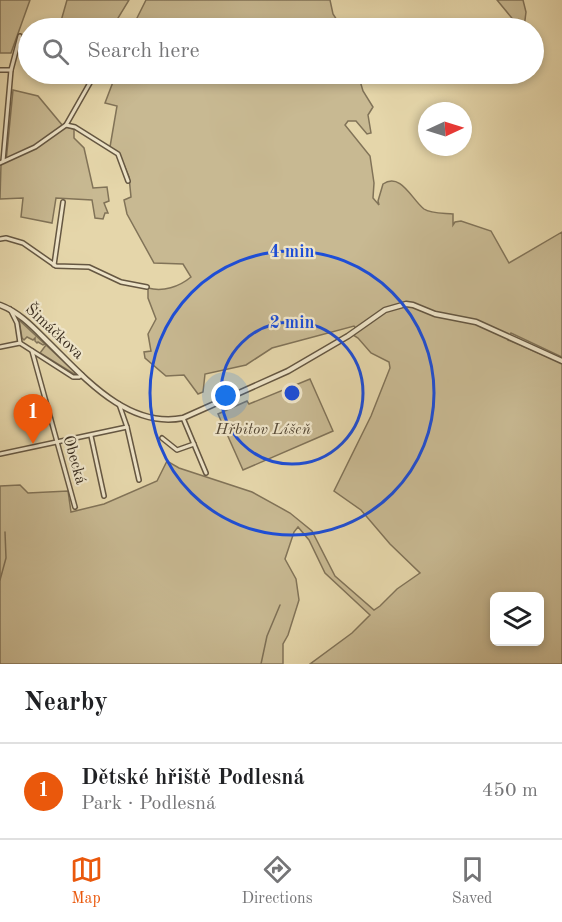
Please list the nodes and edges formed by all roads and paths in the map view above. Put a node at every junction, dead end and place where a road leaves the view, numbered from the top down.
1 (18, 44) edge
2 (0, 70) edge
3 (11, 70) junction
4 (89, 84) edge
5 (66, 125) junction
6 (2, 162) edge
7 (128, 181) dead end
8 (63, 202) dead end
9 (0, 239) edge
10 (54, 265) junction
11 (147, 287) dead end
12 (0, 305) edge
13 (9, 308) junction
14 (20, 343) junction
15 (0, 347) edge
16 (32, 351) junction
17 (562, 361) edge
18 (82, 375) junction
19 (119, 404) junction
20 (183, 418) junction
21 (127, 427) junction
22 (91, 435) junction
23 (162, 438) dead end
24 (56, 443) junction
25 (194, 444) junction
26 (0, 454) edge
27 (206, 473) dead end
28 (139, 480) dead end
29 (104, 496) dead end
30 (75, 507) dead end

1 - 3 street
2 - 3 street
3 - 6 street
4 - 5 street
5 - 6 street
5 - 7 street
8 - 10 street
9 - 10 street
10 - 11 street
12 - 13 street, Šimáčkova
13 - 14 street, Šimáčkova
13 - 18 street, Šimáčkova
14 - 15 street
14 - 16 street, Šimáčkova
16 - 18 street, Šimáčkova
16 - 24 street, Obecká
17 - 20 street, Šimáčkova
18 - 19 street, Šimáčkova
19 - 20 street, Šimáčkova
19 - 21 street
20 - 25 street
21 - 22 street
21 - 28 street
22 - 24 street
22 - 29 street
23 - 25 street
24 - 26 street
24 - 30 street, Obecká
25 - 27 street

